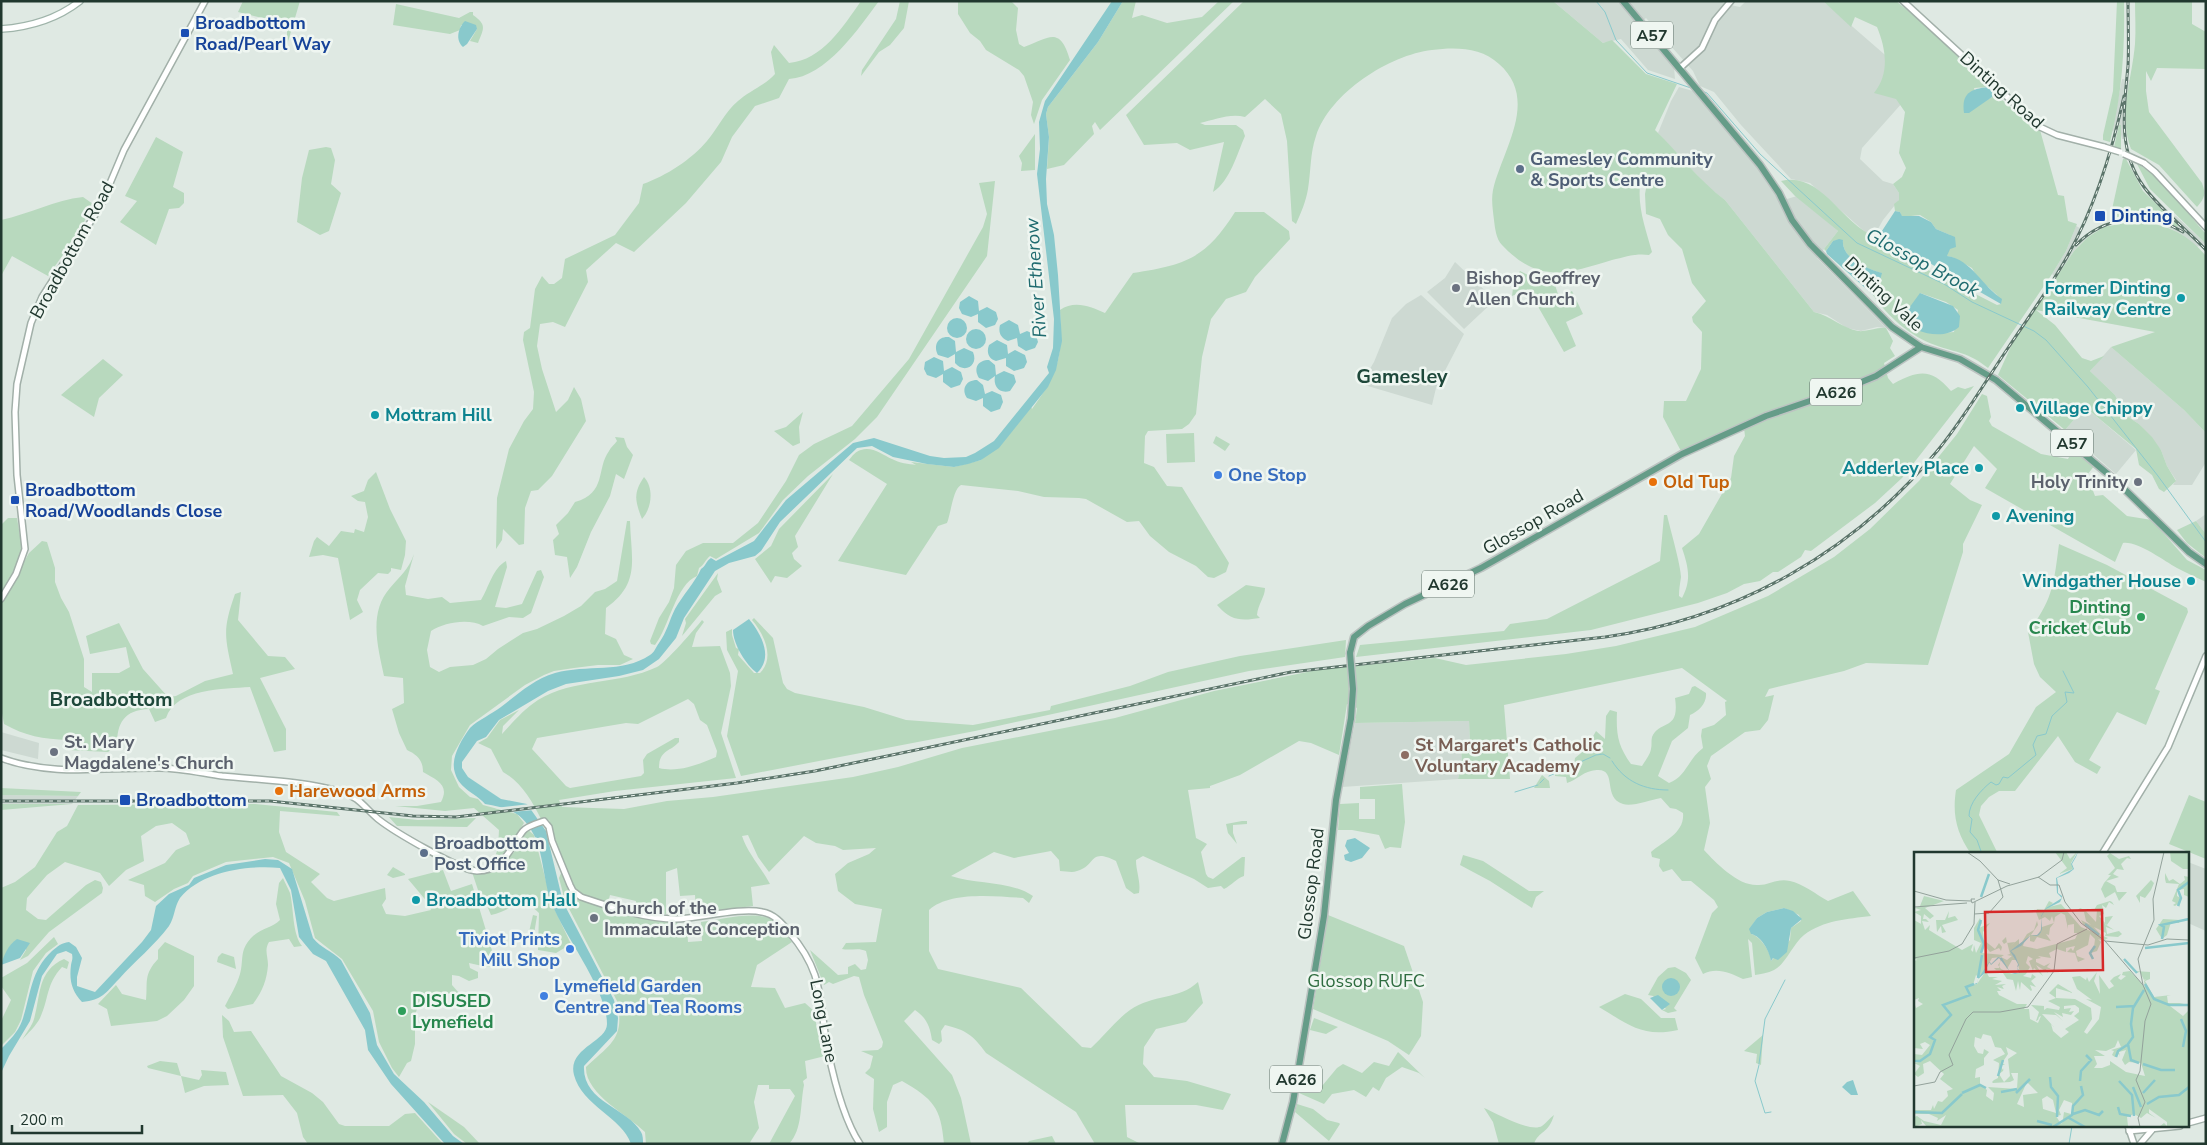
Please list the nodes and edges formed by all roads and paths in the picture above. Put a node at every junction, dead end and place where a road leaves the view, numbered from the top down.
1 (80, 1) edge
2 (205, 1) edge
3 (1623, 1) edge
4 (1732, 1) edge
5 (1903, 1) edge
6 (1, 29) edge
7 (1680, 68) junction
8 (2206, 227) edge
9 (1921, 347) junction
10 (2206, 564) edge
11 (1, 599) edge
12 (2206, 656) edge
13 (1, 758) edge
14 (2103, 852) edge
15 (2206, 1118) edge
16 (2190, 1122) edge
17 (2129, 1128) edge
18 (2166, 1128) edge
19 (2152, 1130) junction
20 (860, 1144) edge
21 (1282, 1144) edge
22 (2134, 1144) edge
23 (2140, 1144) edge

1 - 6 main road
2 - 11 street, Broadbottom Road
3 - 7 main road, A57
4 - 7 street
5 - 8 street, Dinting Road, bridge
7 - 9 main road, Dinting Vale / A57
9 - 10 main road, Dinting Vale / A57
9 - 21 main road, Glossop Road / A626, bridge
12 - 14 street
13 - 20 street, Long Lane
15 - 16 street
17 - 19 street
17 - 22 street
18 - 19 street
19 - 23 street

